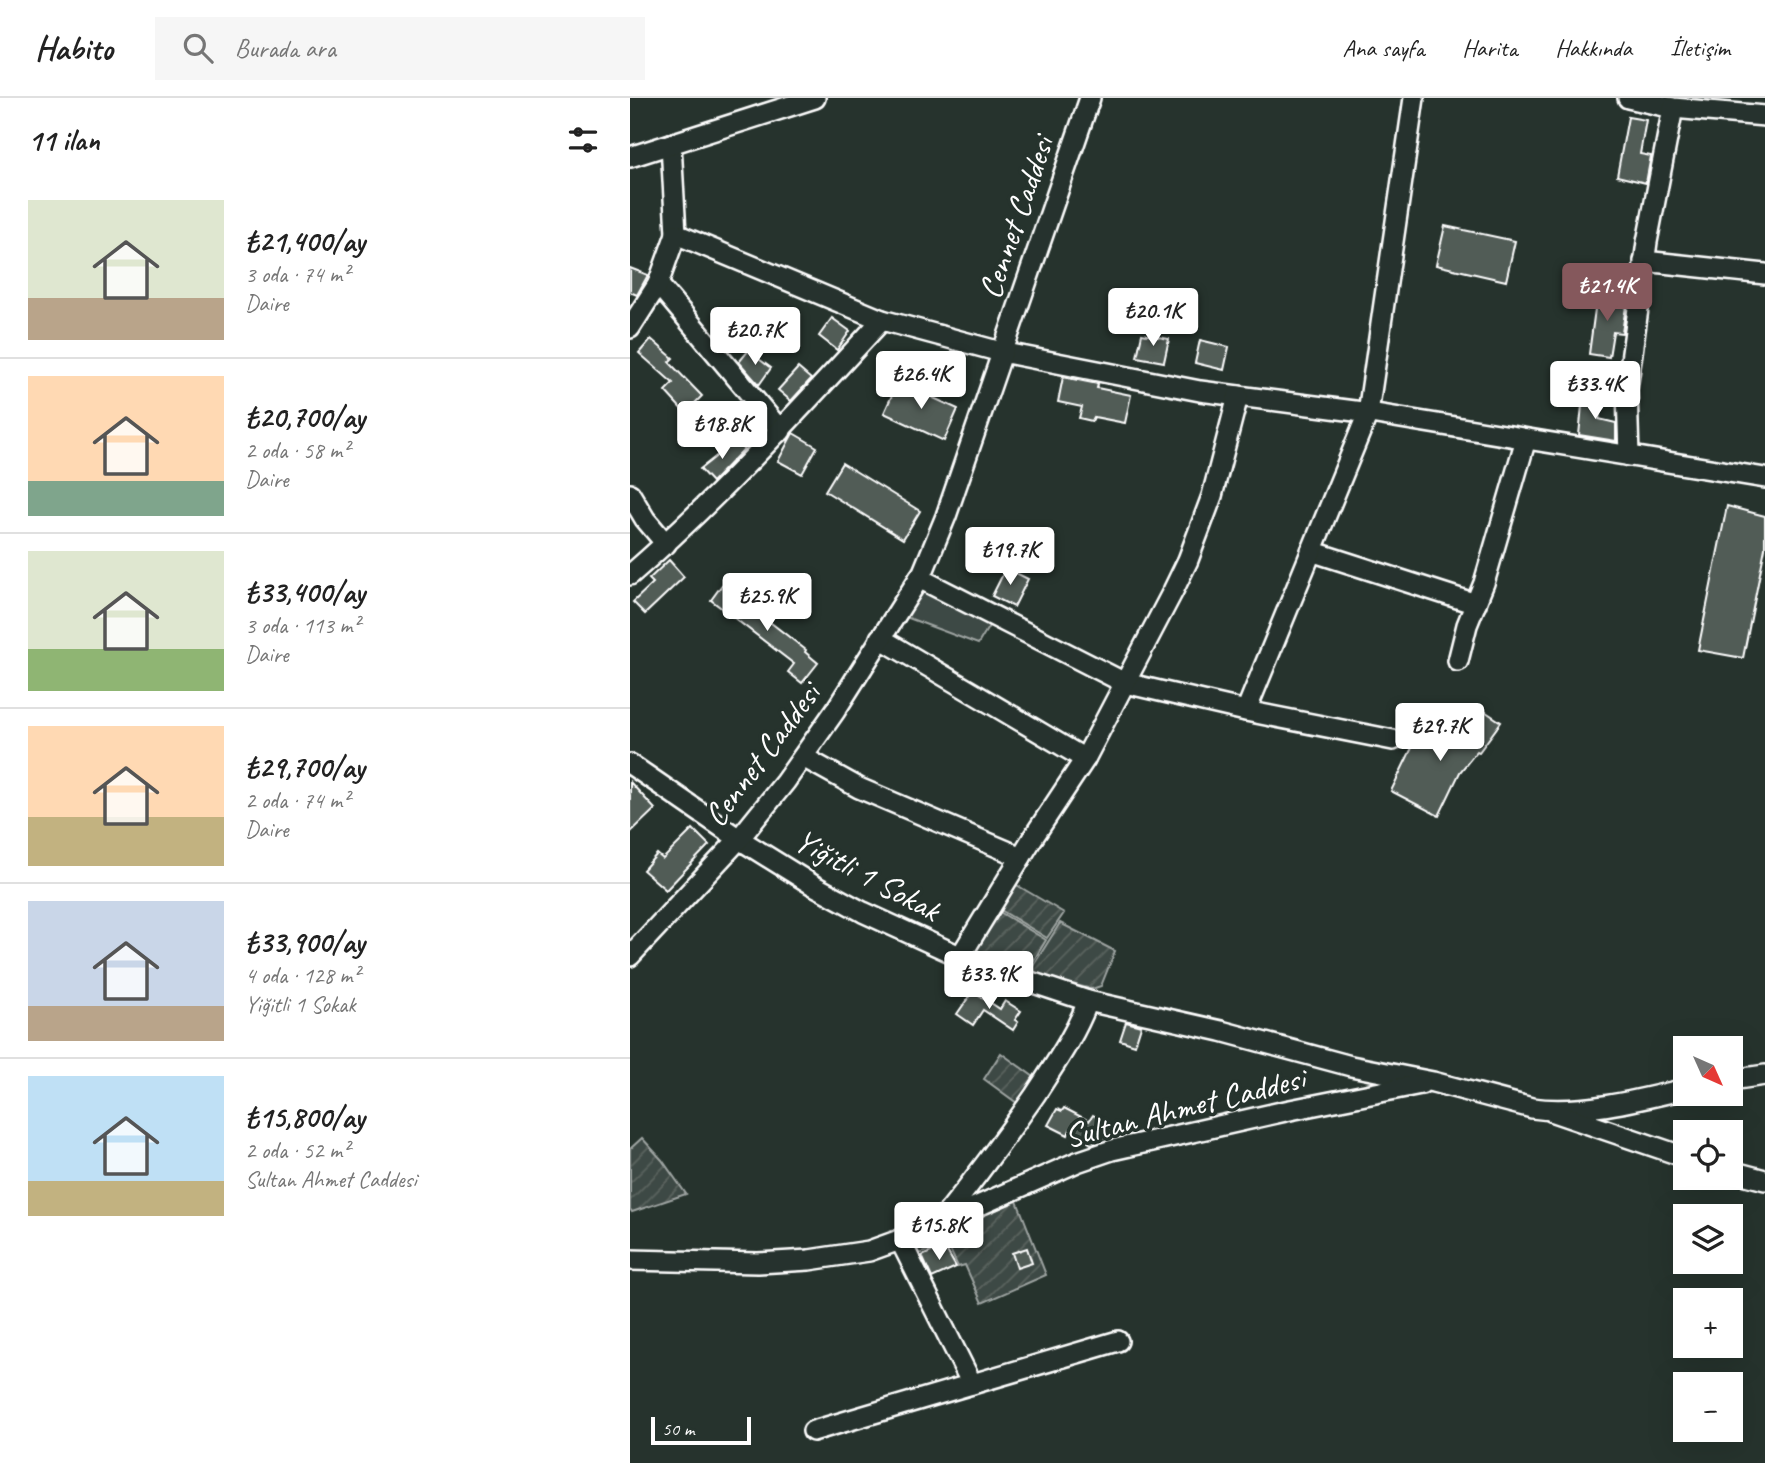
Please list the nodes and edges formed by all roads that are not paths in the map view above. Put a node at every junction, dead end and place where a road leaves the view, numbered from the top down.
1 (815, 98) edge
2 (1090, 98) edge
3 (1414, 98) edge
4 (1628, 98) edge
5 (1673, 108) junction
6 (1765, 116) edge
7 (671, 144) junction
8 (630, 157) edge
9 (676, 234) junction
10 (1644, 261) junction
11 (1765, 274) edge
12 (658, 284) junction
13 (882, 320) junction
14 (630, 328) edge
15 (1001, 352) junction
16 (1238, 396) junction
17 (1369, 413) junction
18 (780, 430) junction
19 (1526, 439) junction
20 (1629, 456) junction
21 (1765, 478) edge
22 (630, 494) edge
23 (666, 544) junction
24 (1311, 551) junction
25 (630, 575) edge
26 (919, 578) junction
27 (1476, 604) junction
28 (880, 638) junction
29 (1458, 661) dead end
30 (1125, 683) junction
31 (1246, 711) junction
32 (1393, 740) dead end
33 (803, 757) junction
34 (1085, 759) junction
35 (630, 764) edge
36 (739, 839) junction
37 (1021, 857) junction
38 (630, 956) edge
39 (960, 957) junction
40 (1088, 1001) junction
41 (1765, 1075) edge
42 (1743, 1078) edge
43 (1433, 1082) junction
44 (1673, 1091) edge
45 (1548, 1110) junction
46 (1673, 1153) edge
47 (1743, 1174) edge
48 (1765, 1180) edge
49 (939, 1224) junction
50 (900, 1240) junction
51 (630, 1259) edge
52 (1118, 1341) dead end
53 (972, 1384) junction
54 (813, 1431) dead end

1 - 7 street
2 - 15 street, Cennet Caddesi
3 - 17 street
4 - 5 street
5 - 6 street
5 - 10 street
7 - 8 street
7 - 9 street
9 - 12 street
9 - 13 street
10 - 11 street
10 - 20 street
12 - 14 street
12 - 18 street
13 - 15 street
13 - 18 street
15 - 16 street
15 - 26 street, Cennet Caddesi
16 - 17 street
16 - 30 street
17 - 19 street
17 - 24 street
18 - 23 street
19 - 20 street
19 - 27 street
20 - 21 street
22 - 23 street
23 - 25 street
24 - 27 street
24 - 31 street
26 - 28 street, Cennet Caddesi
26 - 30 street
27 - 29 street
28 - 33 street, Cennet Caddesi
28 - 34 street
30 - 31 street
30 - 34 street
31 - 32 street
33 - 36 street, Cennet Caddesi
33 - 37 street
34 - 37 street
35 - 36 street, Yiğitli 1 Sokak
36 - 38 street, Cennet Caddesi
36 - 39 street, Yiğitli 1 Sokak
37 - 39 street
39 - 40 street, Yiğitli 1 Sokak
40 - 43 street, Yiğitli 1 Sokak
40 - 49 street
41 - 42 street
43 - 45 street, Yiğitli 1 Sokak
43 - 49 street, Sultan Ahmet Caddesi
44 - 45 street
45 - 46 street
47 - 48 street
49 - 50 street, Sultan Ahmet Caddesi
50 - 51 street, Sultan Ahmet Caddesi
50 - 53 street
52 - 53 street
53 - 54 street

